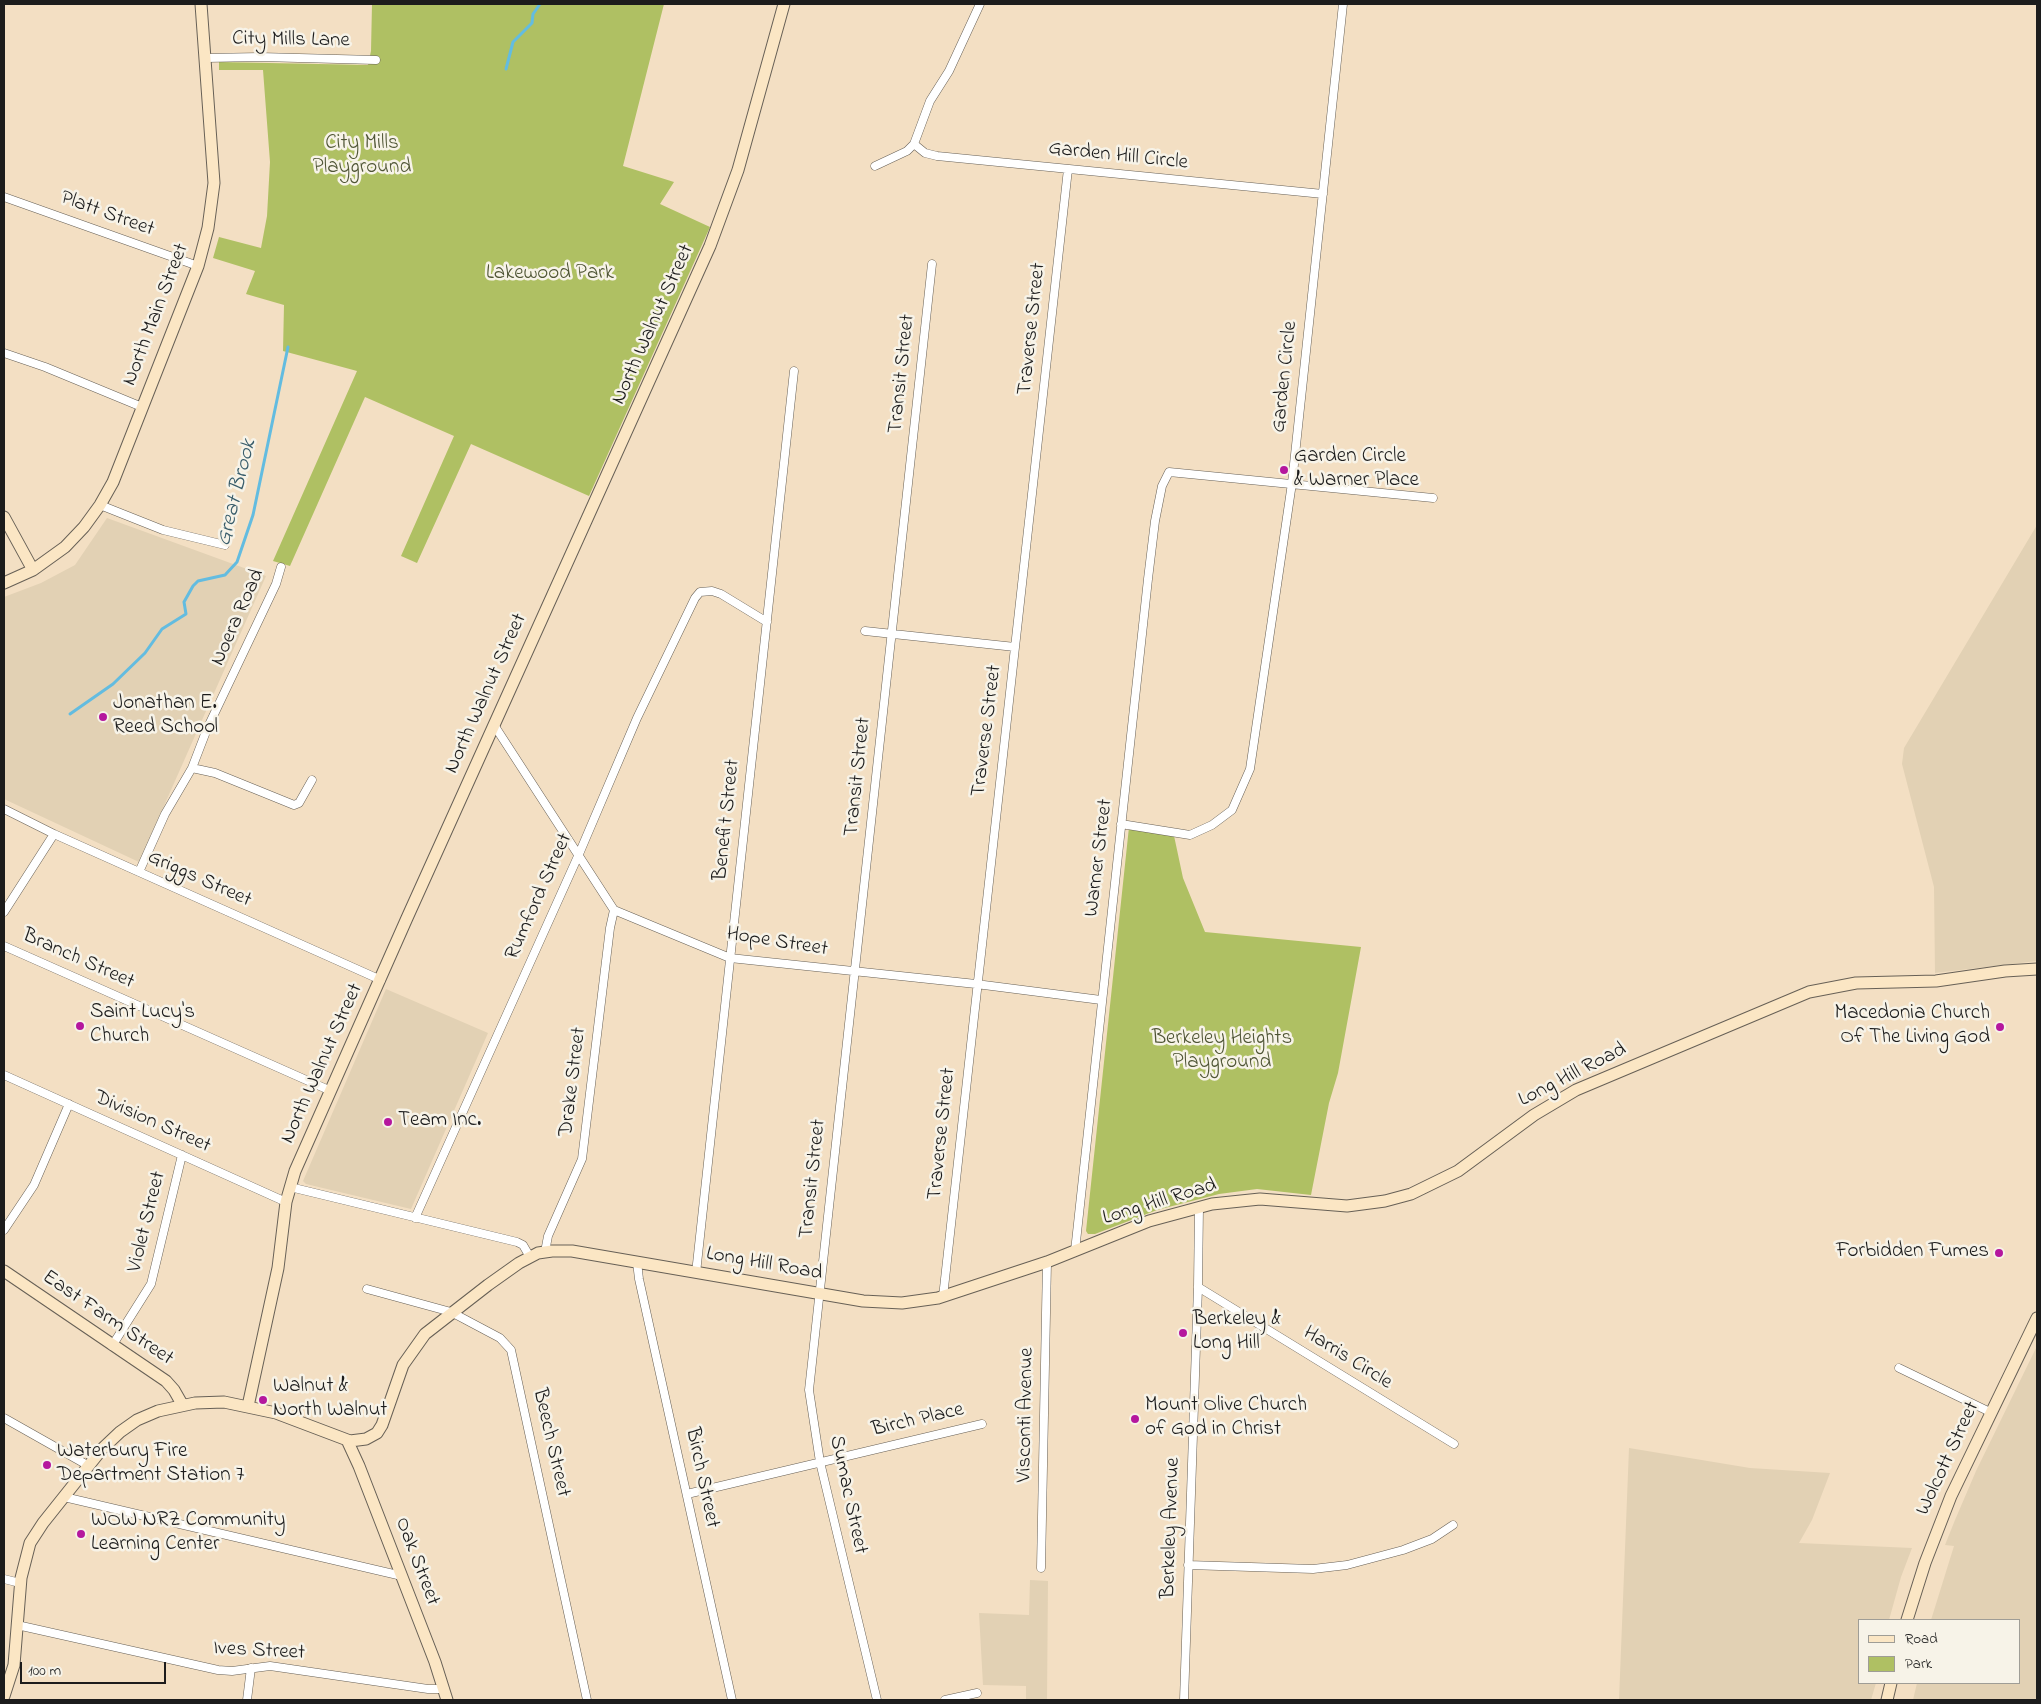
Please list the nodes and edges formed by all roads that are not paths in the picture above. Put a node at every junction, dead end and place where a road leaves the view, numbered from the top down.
1 (201, 4) edge
2 (784, 4) edge
3 (980, 4) edge
4 (1343, 4) edge
5 (206, 58) junction
6 (376, 60) dead end
7 (914, 144) junction
8 (875, 166) dead end
9 (1068, 169) junction
10 (1323, 194) junction
11 (4, 197) edge
12 (932, 264) dead end
13 (198, 266) junction
14 (4, 353) edge
15 (794, 371) dead end
16 (142, 407) junction
17 (1292, 483) junction
18 (1433, 498) dead end
19 (100, 506) junction
20 (4, 517) edge
21 (225, 545) dead end
22 (281, 567) dead end
23 (33, 570) junction
24 (4, 583) edge
25 (767, 622) junction
26 (865, 631) dead end
27 (892, 634) junction
28 (1015, 647) junction
29 (494, 725) junction
30 (192, 768) junction
31 (312, 780) dead end
32 (4, 809) edge
33 (1121, 824) junction
34 (54, 834) junction
35 (579, 854) junction
36 (139, 872) junction
37 (614, 910) junction
38 (4, 912) edge
39 (4, 946) edge
40 (730, 958) junction
41 (2037, 969) edge
42 (855, 972) junction
43 (381, 980) junction
44 (976, 984) junction
45 (1101, 1000) junction
46 (4, 1075) edge
47 (331, 1091) junction
48 (69, 1104) junction
49 (182, 1155) junction
50 (290, 1187) junction
51 (286, 1202) junction
52 (1199, 1207) junction
53 (415, 1218) junction
54 (4, 1230) edge
55 (1075, 1251) junction
56 (545, 1252) junction
57 (530, 1257) junction
58 (637, 1262) junction
59 (1047, 1262) junction
60 (4, 1271) edge
61 (696, 1273) junction
62 (1198, 1287) junction
63 (367, 1289) dead end
64 (819, 1294) junction
65 (943, 1297) junction
66 (451, 1312) junction
67 (2037, 1318) edge
68 (112, 1346) junction
69 (1898, 1368) dead end
70 (182, 1404) junction
71 (248, 1406) junction
72 (1990, 1412) junction
73 (4, 1418) edge
74 (982, 1424) dead end
75 (346, 1440) junction
76 (1454, 1444) dead end
77 (820, 1462) junction
78 (89, 1466) junction
79 (686, 1494) junction
80 (64, 1497) junction
81 (1452, 1526) dead end
82 (1188, 1566) junction
83 (1041, 1568) dead end
84 (402, 1576) junction
85 (4, 1579) edge
86 (20, 1583) junction
87 (1907, 1619) edge
88 (17, 1625) junction
89 (251, 1668) junction
90 (1891, 1684) edge
91 (977, 1693) dead end
92 (445, 1695) edge
93 (4, 1696) edge
94 (247, 1700) edge
95 (587, 1700) edge
96 (732, 1700) edge
97 (877, 1700) edge
98 (945, 1700) edge
99 (1184, 1700) edge
100 (1887, 1700) edge

1 - 5 main road, North Main Street
2 - 29 main road, North Walnut Street
3 - 7 street
4 - 10 street, Garden Circle
5 - 6 street, City Mills Lane
5 - 13 main road, North Main Street
7 - 8 street
7 - 9 street, Garden Hill Circle
9 - 10 street, Garden Hill Circle
9 - 28 street, Traverse Street
10 - 17 street, Garden Circle
11 - 13 street, Platt Street
12 - 27 street, Transit Street
13 - 16 main road, North Main Street
14 - 16 street
15 - 25 street, Benefit Street
16 - 19 main road, North Main Street
17 - 18 street
17 - 33 street, Garden Circle
17 - 33 street, Warner Street
19 - 21 street
19 - 23 main road, North Main Street
20 - 23 main road
22 - 30 street, Noera Road
23 - 24 main road, North Main Street
25 - 35 street, Rumford Street
25 - 40 street, Benefit Street
26 - 27 street
27 - 28 street
27 - 42 street, Transit Street
28 - 44 street, Traverse Street
29 - 35 street
29 - 43 main road, North Walnut Street
30 - 31 street
30 - 36 street, Noera Road
32 - 34 street, Griggs Street
33 - 45 street, Warner Street
34 - 36 street, Griggs Street
34 - 38 street
35 - 37 street
35 - 53 street, Rumford Street
36 - 43 street, Griggs Street
37 - 40 street, Hope Street
37 - 56 street, Drake Street
39 - 47 street, Branch Street
40 - 42 street, Hope Street
40 - 61 street, Benefit Street
41 - 52 main road, Long Hill Road
42 - 44 street, Hope Street
42 - 64 street, Transit Street
43 - 47 main road, North Walnut Street
44 - 45 street, Hope Street
44 - 65 street, Traverse Street
45 - 55 street, Warner Street
46 - 48 street, Division Street
47 - 50 main road, North Walnut Street
48 - 49 street, Division Street
48 - 54 street
49 - 51 street, Division Street
49 - 68 street, Violet Street
50 - 51 main road, North Walnut Street
50 - 53 street
51 - 71 main road, North Walnut Street
52 - 55 main road, Long Hill Road
52 - 62 street, Berkeley Avenue
53 - 57 street
55 - 59 main road, Long Hill Road
56 - 57 main road, Long Hill Road
56 - 58 main road, Long Hill Road
57 - 66 main road, Long Hill Road
58 - 61 main road, Long Hill Road
58 - 79 street, Birch Street
59 - 65 main road, Long Hill Road
59 - 83 street, Visconti Avenue
60 - 68 main road, East Farm Street
61 - 64 main road, Long Hill Road
62 - 76 street, Harris Circle
62 - 82 street, Berkeley Avenue
63 - 66 street, Beech Street
64 - 65 main road, Long Hill Road
64 - 77 street, Sumac Street
66 - 75 main road, Long Hill Road
66 - 95 street, Beech Street
67 - 72 main road, Wolcott Street
68 - 70 main road, East Farm Street
69 - 72 street
70 - 71 main road
70 - 78 main road
71 - 75 main road
72 - 87 main road, Wolcott Street
73 - 78 street
74 - 77 street, Birch Place
75 - 84 main road, Oak Street
77 - 79 street, Birch Place
77 - 97 street, Sumac Street
78 - 80 main road
79 - 96 street, Birch Street
80 - 84 street
80 - 86 main road
81 - 82 street
82 - 99 street, Berkeley Avenue
84 - 92 main road, Oak Street
85 - 86 street
86 - 88 main road
88 - 89 street, Ives Street
88 - 93 main road
89 - 92 street, Ives Street
89 - 94 street
90 - 100 main road
91 - 98 street

